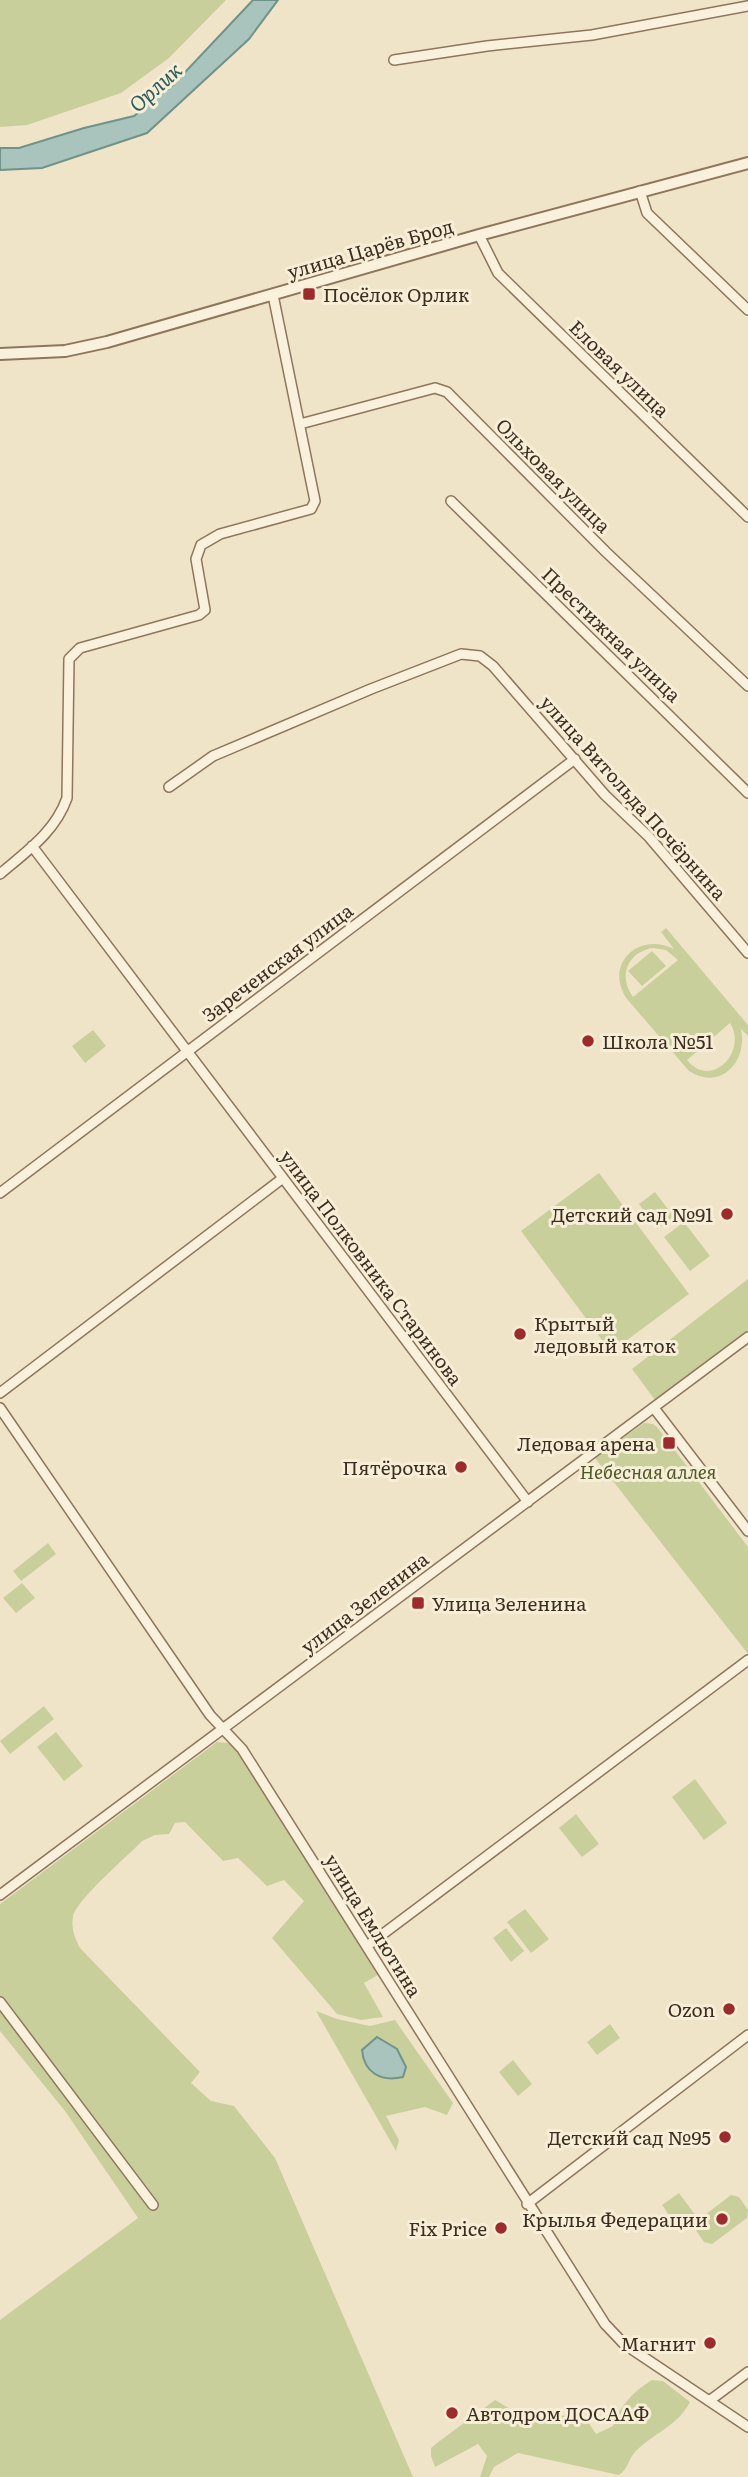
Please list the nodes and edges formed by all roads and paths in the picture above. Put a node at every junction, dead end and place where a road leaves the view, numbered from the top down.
1 (748, 6) edge
2 (394, 60) dead end
3 (748, 163) edge
4 (640, 191) junction
5 (480, 235) junction
6 (273, 295) junction
7 (748, 310) edge
8 (0, 354) edge
9 (300, 424) junction
10 (451, 501) dead end
11 (748, 517) edge
12 (748, 686) edge
13 (575, 759) junction
14 (169, 787) dead end
15 (748, 793) edge
16 (32, 846) junction
17 (0, 874) edge
18 (748, 953) edge
19 (189, 1051) junction
20 (283, 1178) junction
21 (0, 1193) edge
22 (748, 1337) edge
23 (0, 1393) edge
24 (0, 1408) edge
25 (654, 1408) junction
26 (528, 1502) junction
27 (748, 1531) edge
28 (748, 1660) edge
29 (222, 1728) junction
30 (0, 1895) edge
31 (367, 1946) junction
32 (0, 2001) edge
33 (748, 2035) edge
34 (527, 2204) junction
35 (153, 2205) dead end
36 (748, 2372) edge
37 (709, 2401) junction
38 (748, 2427) edge

1 - 2 street
3 - 4 street, улица Царёв Брод
4 - 5 street, улица Царёв Брод
4 - 7 street
5 - 6 street, улица Царёв Брод
5 - 11 street, Еловая улица
6 - 8 street, улица Царёв Брод
6 - 9 street
9 - 12 street, Ольховая улица
9 - 16 street
10 - 15 street, Престижная улица
13 - 14 street, улица Витольда Почёрнина
13 - 18 street, улица Витольда Почёрнина
13 - 19 street, Зареченская улица
16 - 17 street
16 - 19 street, улица Полковника Старинова
19 - 20 street, улица Полковника Старинова
19 - 21 street, Зареченская улица
20 - 23 street
20 - 26 street, улица Полковника Старинова
22 - 25 street, улица Зеленина
24 - 29 street, улица Емлютина
25 - 26 street, улица Зеленина
25 - 27 street
26 - 29 street, улица Зеленина
28 - 31 street
29 - 30 street, улица Зеленина
29 - 31 street, улица Емлютина
31 - 34 street, улица Емлютина
32 - 35 street
33 - 34 street
34 - 37 street, улица Емлютина
36 - 37 street
37 - 38 street, улица Емлютина

